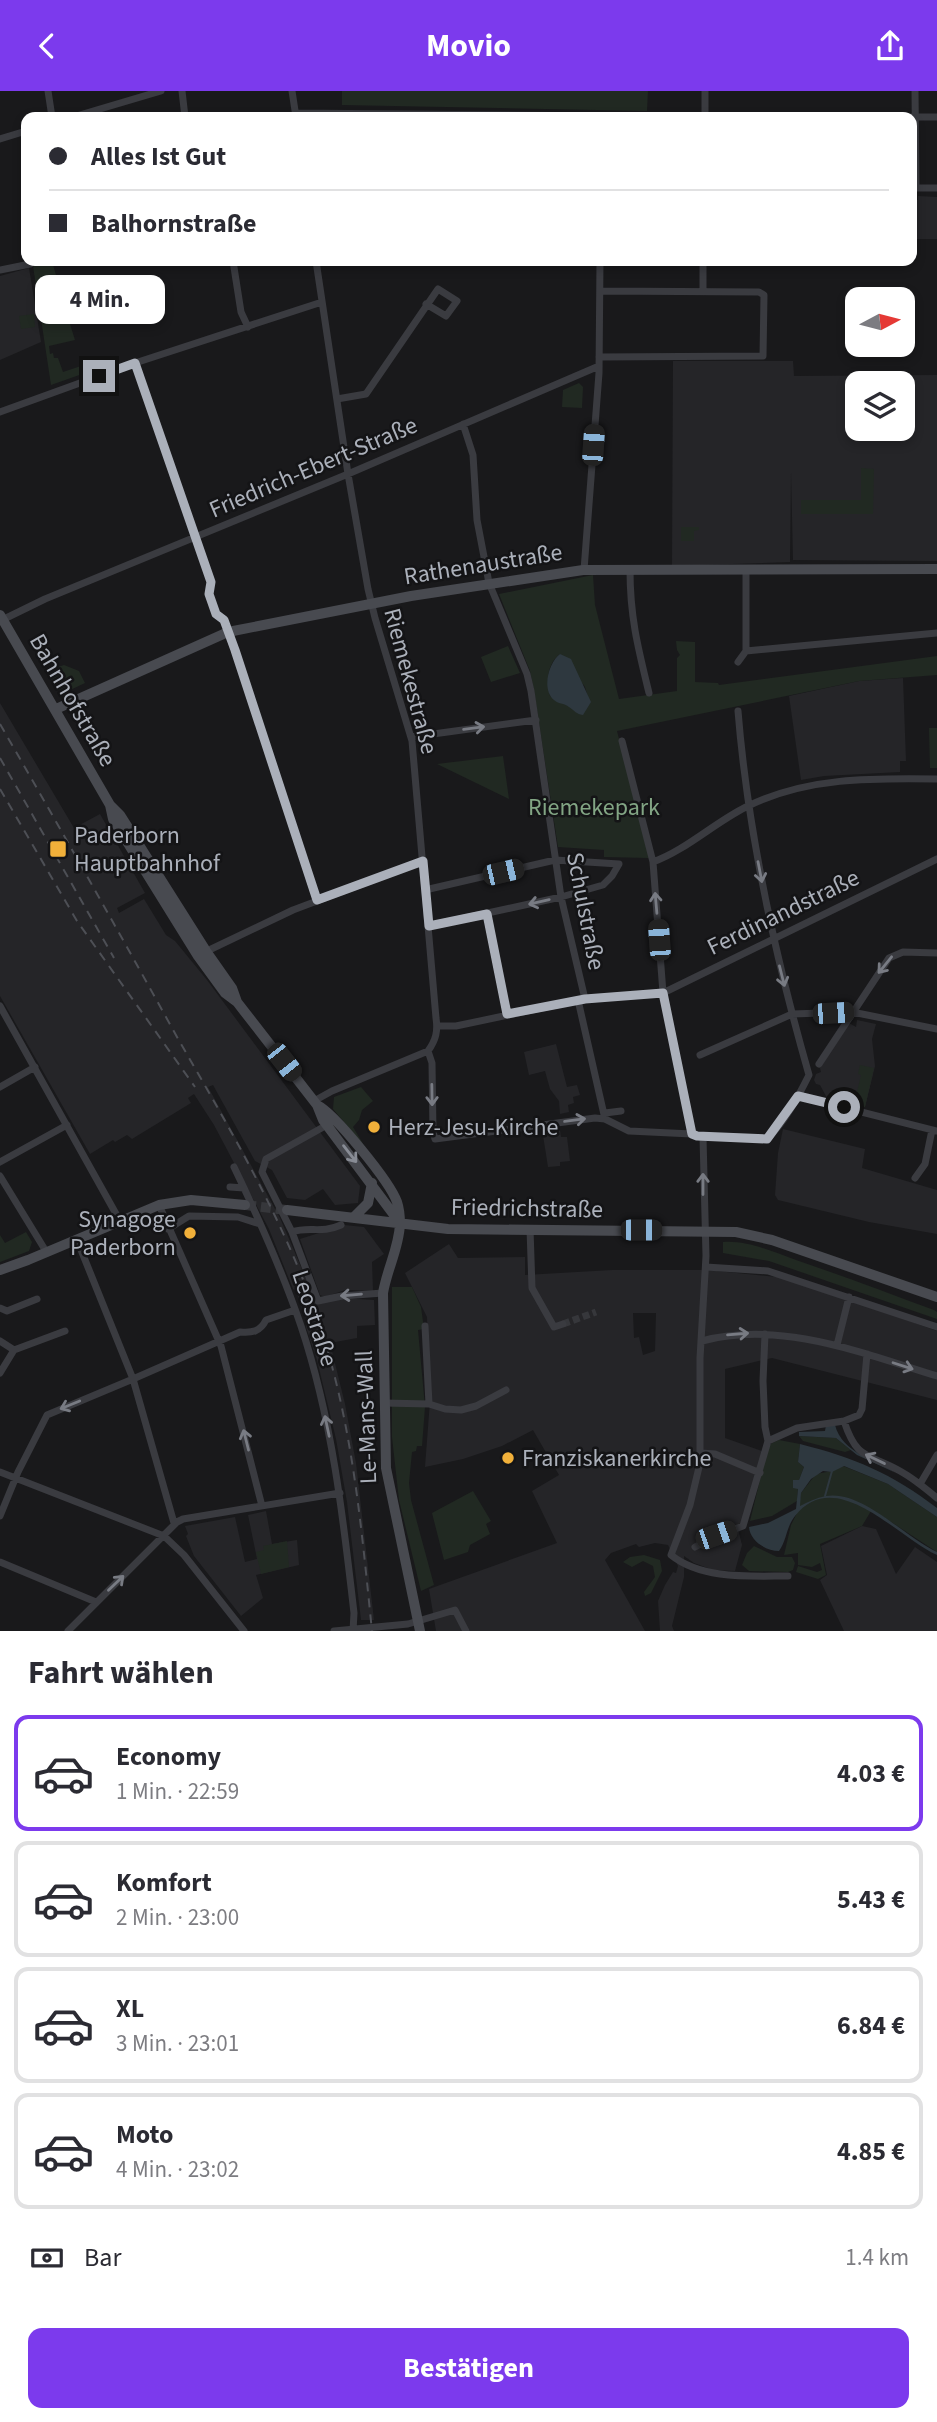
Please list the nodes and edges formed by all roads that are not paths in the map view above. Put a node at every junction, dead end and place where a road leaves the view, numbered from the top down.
1 (48, 91) edge
2 (161, 91) edge
3 (182, 91) edge
4 (292, 91) edge
5 (705, 91) edge
6 (915, 91) edge
7 (51, 112) edge
8 (90, 112) edge
9 (184, 112) edge
10 (295, 112) edge
11 (703, 112) edge
12 (915, 112) edge
13 (917, 117) edge
14 (937, 117) edge
15 (21, 133) edge
16 (0, 139) edge
17 (917, 188) edge
18 (937, 188) edge
19 (21, 266) edge
20 (234, 266) edge
21 (317, 266) edge
22 (600, 266) edge
23 (703, 266) edge
24 (0, 270) edge
25 (600, 291) junction
26 (703, 291) junction
27 (322, 302) junction
28 (426, 304) dead end
29 (248, 327) junction
30 (599, 357) junction
31 (135, 363) junction
32 (599, 366) junction
33 (337, 399) junction
34 (0, 412) edge
35 (463, 424) junction
36 (348, 474) junction
37 (195, 538) junction
38 (746, 569) junction
39 (937, 569) edge
40 (584, 570) junction
41 (630, 570) junction
42 (489, 583) junction
43 (371, 603) junction
44 (1, 618) edge
45 (228, 632) junction
46 (937, 633) edge
47 (746, 651) junction
48 (738, 662) dead end
49 (649, 693) dead end
50 (56, 709) junction
51 (738, 711) dead end
52 (536, 720) junction
53 (411, 737) junction
54 (622, 741) dead end
55 (937, 779) edge
56 (748, 806) junction
57 (937, 859) edge
58 (555, 860) junction
59 (423, 861) junction
60 (653, 862) junction
61 (425, 890) junction
62 (561, 897) junction
63 (317, 900) junction
64 (487, 914) junction
65 (429, 926) junction
66 (773, 938) junction
67 (937, 953) edge
68 (202, 954) junction
69 (663, 993) junction
70 (581, 999) junction
71 (0, 1006) edge
72 (852, 1011) junction
73 (507, 1014) junction
74 (792, 1014) junction
75 (439, 1026) junction
76 (937, 1029) edge
77 (428, 1051) junction
78 (699, 1055) dead end
79 (819, 1064) dead end
80 (35, 1067) junction
81 (0, 1087) edge
82 (798, 1096) junction
83 (316, 1103) junction
84 (620, 1113) dead end
85 (605, 1116) junction
86 (67, 1125) junction
87 (327, 1125) junction
88 (935, 1131) edge
89 (692, 1134) junction
90 (703, 1137) junction
91 (0, 1162) edge
92 (234, 1167) dead end
93 (0, 1176) edge
94 (915, 1178) dead end
95 (372, 1183) junction
96 (230, 1187) dead end
97 (244, 1188) junction
98 (159, 1205) junction
99 (245, 1205) tunnel mouth
100 (287, 1210) tunnel mouth
101 (355, 1216) junction
102 (120, 1221) junction
103 (400, 1223) junction
104 (261, 1224) junction
105 (341, 1225) dead end
106 (168, 1229) junction
107 (530, 1229) junction
108 (706, 1231) junction
109 (292, 1232) junction
110 (76, 1240) junction
111 (47, 1253) junction
112 (706, 1267) junction
113 (0, 1270) edge
114 (383, 1293) junction
115 (849, 1297) junction
116 (937, 1297) edge
117 (37, 1299) dead end
118 (0, 1308) edge
119 (295, 1310) junction
120 (563, 1324) dead end
121 (425, 1326) dead end
122 (937, 1327) edge
123 (65, 1331) dead end
124 (765, 1334) junction
125 (0, 1341) edge
126 (702, 1341) junction
127 (219, 1342) junction
128 (837, 1345) junction
129 (14, 1350) junction
130 (867, 1354) junction
131 (0, 1373) edge
132 (937, 1376) edge
133 (133, 1379) junction
134 (506, 1390) dead end
135 (384, 1403) junction
136 (429, 1404) junction
137 (844, 1421) junction
138 (768, 1441) junction
139 (701, 1453) junction
140 (937, 1455) edge
141 (0, 1472) edge
142 (760, 1473) junction
143 (16, 1479) junction
144 (920, 1485) junction
145 (340, 1493) junction
146 (937, 1498) edge
147 (262, 1506) junction
148 (0, 1516) edge
149 (174, 1523) junction
150 (164, 1536) junction
151 (695, 1547) dead end
152 (0, 1562) edge
153 (788, 1576) dead end
154 (96, 1602) junction
155 (419, 1626) edge
156 (352, 1629) edge
157 (68, 1631) edge
158 (244, 1631) edge
159 (334, 1631) edge
160 (466, 1631) edge

1 - 7 street
2 - 8 street
3 - 9 street
4 - 10 street
5 - 11 street
6 - 12 street
13 - 14 street
15 - 16 street
17 - 18 street
19 - 24 street
20 - 29 street
21 - 27 street, Riemekestraße
22 - 25 street
23 - 26 street
25 - 26 street
25 - 30 street
26 - 30 street
27 - 29 street
27 - 33 street, Riemekestraße
28 - 33 street
29 - 31 street
30 - 32 street
31 - 34 street
31 - 37 street
32 - 35 street, Friedrich-Ebert-Straße
32 - 40 street
33 - 36 street, Riemekestraße
35 - 36 street, Friedrich-Ebert-Straße
35 - 42 street, Schulstraße
36 - 37 street, Friedrich-Ebert-Straße
36 - 43 street, Riemekestraße
37 - 44 street, Friedrich-Ebert-Straße
37 - 45 street
38 - 39 main road, Rathenaustraße
38 - 41 main road, Rathenaustraße
38 - 47 street
40 - 41 main road, Rathenaustraße
40 - 42 main road, Rathenaustraße
41 - 49 street
42 - 43 main road, Rathenaustraße
42 - 52 street, Schulstraße
43 - 45 main road, Rathenaustraße
43 - 53 street, Riemekestraße
44 - 50 main road, Bahnhofstraße
45 - 50 main road, Rathenaustraße
45 - 63 street
46 - 47 street
47 - 48 street
50 - 68 main road, Bahnhofstraße
51 - 56 street
53 -> 52 street
52 - 58 street, Schulstraße
53 - 59 street, Riemekestraße
54 - 60 street
55 - 56 street
56 - 60 street
56 -> 66 street
57 - 66 street, Ferdinandstraße
58 - 61 street
58 - 62 street, Schulstraße
58 - 62 street
59 - 61 street, Riemekestraße
59 - 63 street
69 -> 60 street
61 - 65 street, Riemekestraße
62 -> 64 street
62 - 70 street, Schulstraße
63 - 68 street
64 - 65 street
64 - 73 street
65 - 75 street, Riemekestraße
66 - 69 street, Ferdinandstraße
66 -> 74 street
67 -> 72 street
68 - 83 main road, Bahnhofstraße
69 - 70 street, Ferdinandstraße
69 - 89 street
70 - 73 street, Ferdinandstraße
70 - 85 street, Schulstraße
71 - 80 street
72 - 74 street
72 - 76 street
72 - 79 street
73 - 75 street, Ferdinandstraße
74 - 78 street
74 - 82 street
75 - 77 street
77 - 83 street
77 -> 85 street
80 - 81 street
80 - 86 street
82 - 88 street
82 - 90 street
83 - 87 main road, Bahnhofstraße
83 - 103 main road, Bahnhofstraße
84 - 85 street
85 - 89 street
86 - 91 street
86 - 102 street
87 -> 95 main road, Bahnhofstraße
87 - 109 street
88 - 94 street
89 - 90 street
108 -> 90 street
92 - 97 street, Leostraße
93 - 111 street
95 - 101 main road
95 - 103 main road, Bahnhofstraße
96 - 97 street
97 - 104 street, Leostraße
98 - 99 main road
98 - 102 main road
98 - 106 street
100 - 101 main road, Friedrichstraße
101 - 103 main road, Friedrichstraße
102 - 110 main road
103 - 107 main road, Friedrichstraße
103 - 114 main road, Le-Mans-Wall
104 - 106 street
104 - 119 street, Leostraße
105 - 109 street
106 - 127 street
107 - 108 main road, Friedrichstraße
107 - 120 street
108 - 112 street
108 - 116 main road, Friedrichstraße
114 -> 109 street
110 - 111 main road
110 - 133 street
111 - 113 main road
112 - 115 street
112 - 126 street
114 - 135 main road, Le-Mans-Wall
115 - 122 street
115 - 128 street
117 - 118 street
119 - 127 street
145 -> 119 street, Leostraße
121 - 136 street
123 - 129 street
126 -> 124 street
124 - 128 street
124 - 138 street
125 - 129 street
126 - 139 street
127 - 133 street
147 -> 127 street
128 - 130 street
129 - 131 street
130 -> 132 street
130 - 137 street
133 -> 143 street
133 - 149 street
134 - 136 street
135 - 136 street
135 - 155 main road, Le-Mans-Wall
137 - 138 street
144 -> 137 street
138 - 142 street
139 - 142 street
139 - 153 street
140 - 144 street
141 - 143 street
142 - 151 street
143 - 148 street
143 - 150 street
144 - 146 street
145 - 147 street
145 - 156 street, Leostraße
147 - 149 street
149 - 150 street
154 -> 150 street
150 - 158 street
152 - 154 street
154 - 157 street
155 - 156 street
155 - 160 street
156 - 159 street

